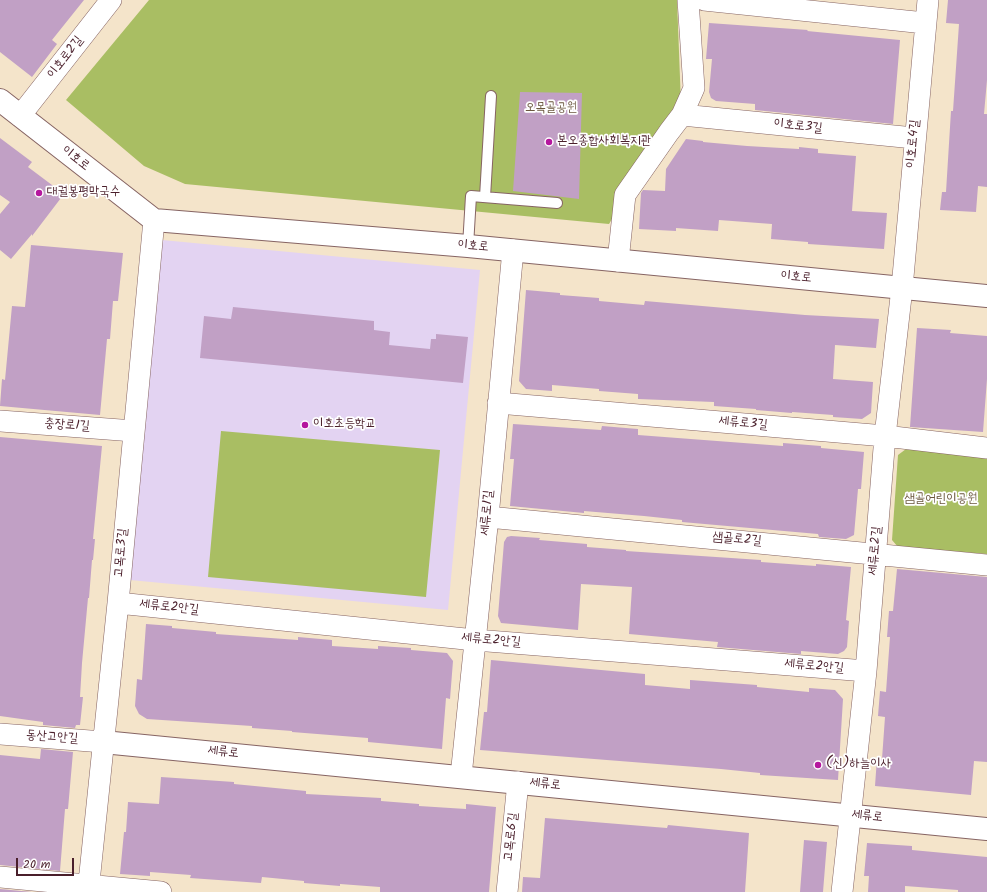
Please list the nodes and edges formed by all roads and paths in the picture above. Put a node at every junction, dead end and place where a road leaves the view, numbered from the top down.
1 (111, 0) edge
2 (688, 0) edge
3 (704, 0) edge
4 (928, 0) edge
5 (925, 23) junction
6 (491, 96) dead end
7 (0, 100) edge
8 (682, 115) junction
9 (20, 116) junction
10 (914, 138) junction
11 (485, 197) junction
12 (557, 203) dead end
13 (154, 220) junction
14 (468, 246) junction
15 (513, 250) junction
16 (618, 261) junction
17 (902, 288) junction
18 (987, 296) edge
19 (498, 403) junction
20 (0, 421) edge
21 (134, 432) junction
22 (885, 436) junction
23 (987, 448) edge
24 (488, 517) junction
25 (875, 553) junction
26 (987, 565) edge
27 (118, 603) junction
28 (475, 640) junction
29 (866, 671) junction
30 (0, 734) edge
31 (103, 742) junction
32 (461, 776) junction
33 (518, 782) junction
34 (850, 815) junction
35 (987, 829) edge
36 (0, 877) edge
37 (88, 889) edge
38 (160, 892) edge
39 (506, 892) edge
40 (842, 892) edge

1 - 9 street, 이호로2길
2 - 8 street
3 - 5 street
4 - 5 street, 이호로4길
5 - 10 street, 이호로4길
6 - 11 lane
7 - 9 street, 이호로
8 - 10 street, 이호로3길
8 - 16 street
9 - 13 street, 이호로
10 - 17 street, 이호로4길
11 - 12 lane
11 - 14 lane
13 - 14 street, 이호로
13 - 21 street, 고목로3길
14 - 15 street, 이호로
15 - 16 street, 이호로
15 - 19 street, 세류로1길
16 - 17 street, 이호로
17 - 18 street, 이호로
17 - 22 street, 세류로2길
19 - 22 street, 세류로3길
19 - 24 street, 세류로1길
20 - 21 street, 충장로1길
21 - 27 street, 고목로3길
22 - 23 street, 세류로3길
22 - 25 street, 세류로2길
24 - 25 street, 샘골로2길
24 - 28 street, 세류로1길
25 - 26 street, 샘골로2길
25 - 29 street, 세류로2길
27 - 28 street, 세류로2안길
27 - 31 street, 고목로3길
28 - 29 street, 세류로2안길
28 - 32 street, 세류로1길
29 - 34 street, 세류로2길
30 - 31 street, 동산고안길
31 - 32 street, 세류로
31 - 37 street, 고목로3길
32 - 33 street, 세류로
33 - 34 street, 세류로
33 - 39 street, 고목로6길
34 - 35 street, 세류로
34 - 40 street, 세류로2길
36 - 37 street
37 - 38 street

